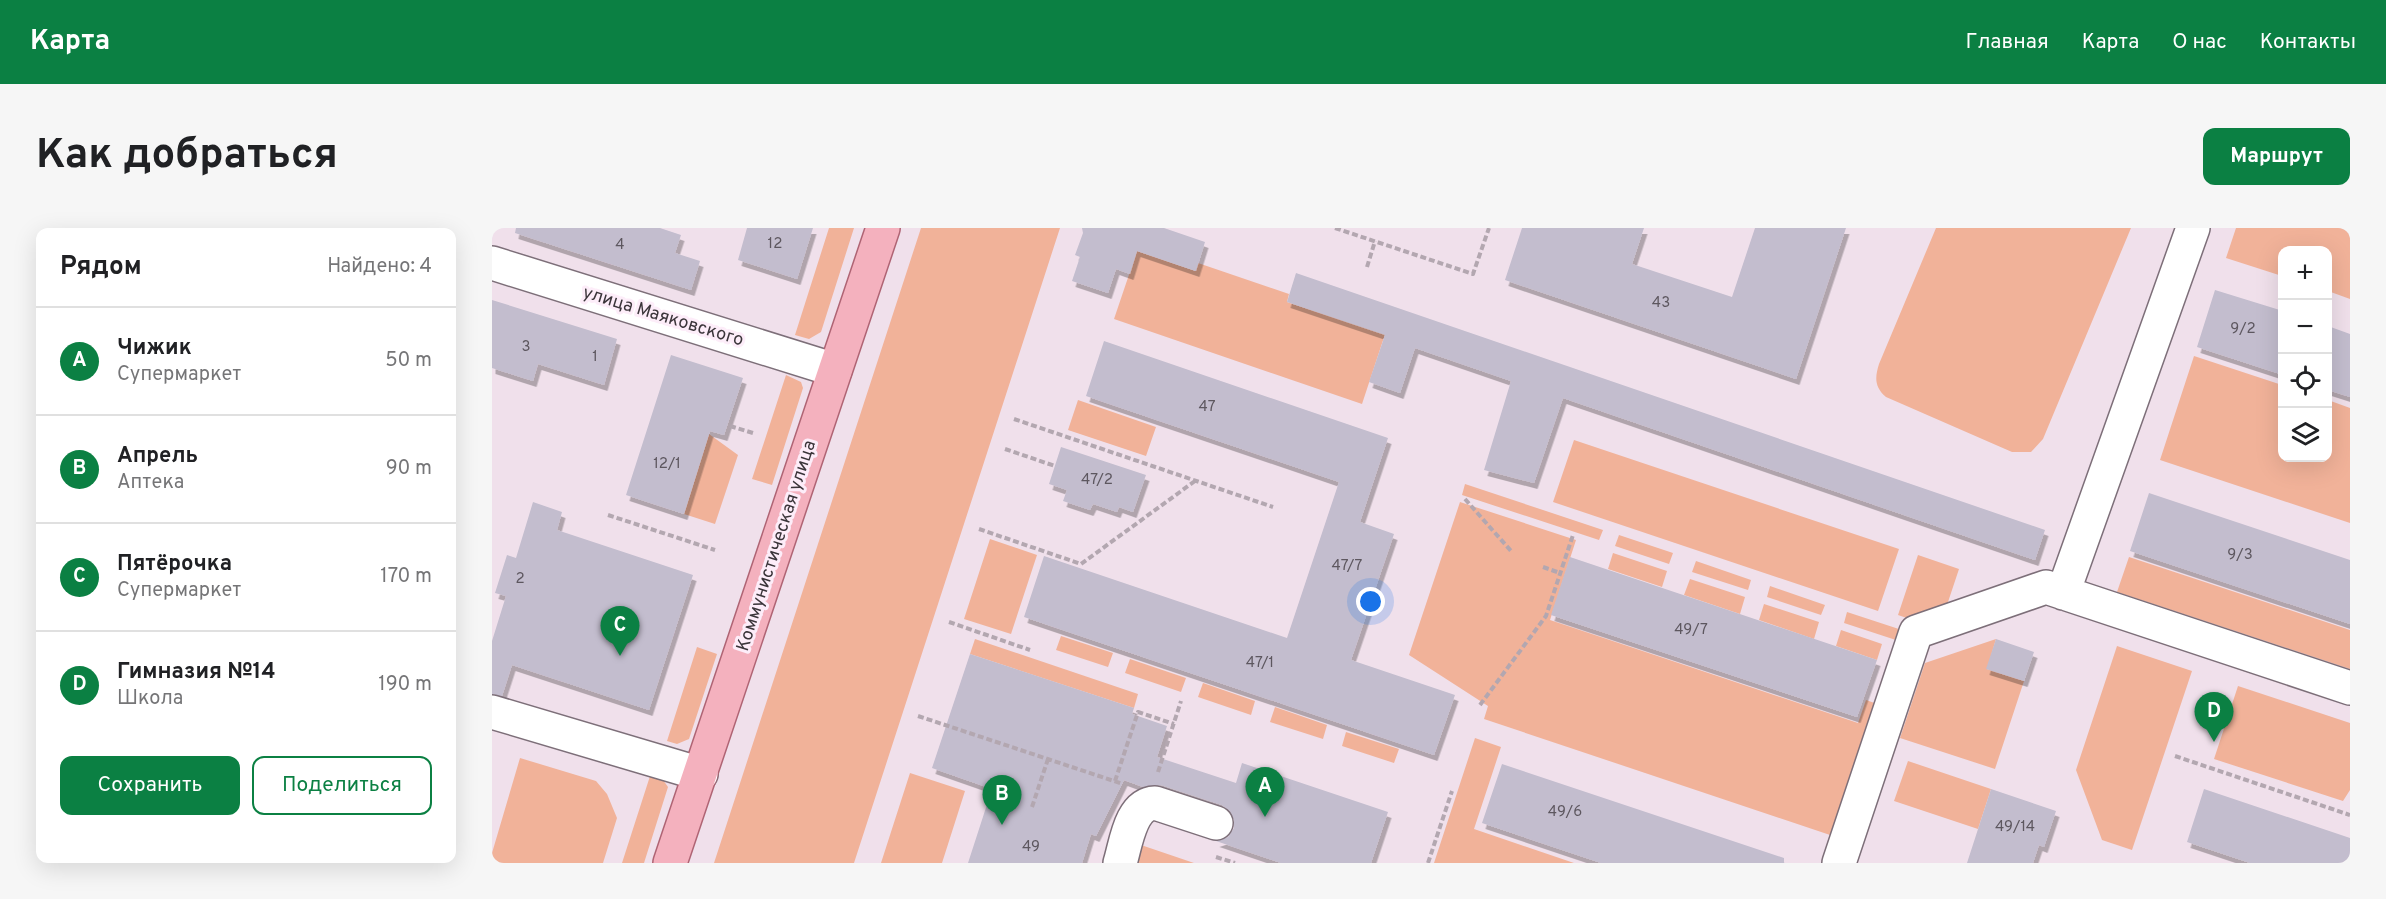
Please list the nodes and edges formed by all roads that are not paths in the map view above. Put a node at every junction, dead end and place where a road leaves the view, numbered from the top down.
1 (883, 228) edge
2 (2193, 228) edge
3 (492, 263) edge
4 (835, 370) junction
5 (2063, 593) junction
6 (2350, 688) edge
7 (492, 712) edge
8 (701, 774) junction
9 (1216, 823) dead end
10 (670, 863) edge
11 (1120, 863) edge
12 (1839, 863) edge

1 - 4 main road, Коммунистическая улица
2 - 5 street
3 - 4 street, улица Маяковского
4 - 8 main road, Коммунистическая улица
5 - 6 street
5 - 12 street
7 - 8 street
8 - 10 main road, Коммунистическая улица
9 - 11 street

